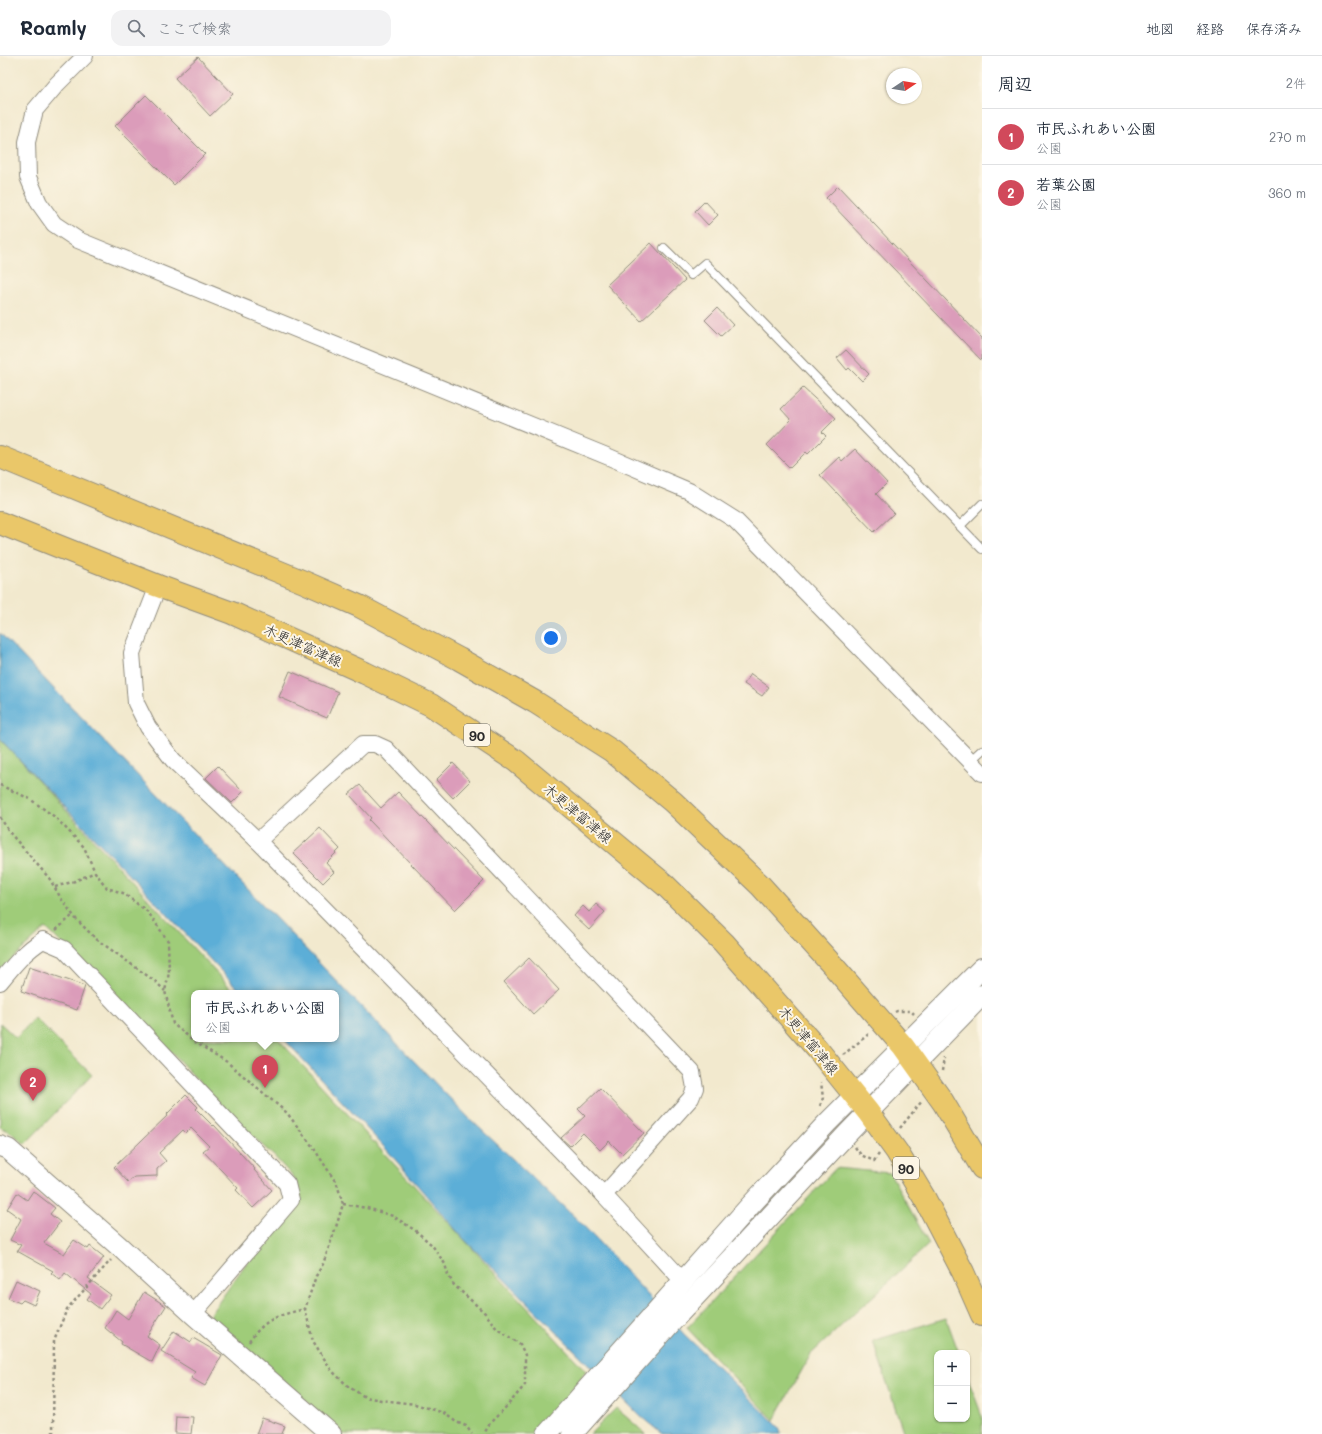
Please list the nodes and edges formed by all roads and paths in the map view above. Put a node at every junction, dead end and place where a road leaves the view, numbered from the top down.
1 (85, 56) edge
2 (664, 248) dead end
3 (0, 457) edge
4 (982, 504) edge
5 (0, 523) edge
6 (960, 526) junction
7 (982, 549) edge
8 (158, 586) junction
9 (982, 750) edge
10 (970, 761) junction
11 (982, 773) edge
12 (0, 817) edge
13 (258, 841) junction
14 (95, 872) dead end
15 (54, 887) junction
16 (73, 914) junction
17 (43, 940) junction
18 (982, 968) edge
19 (0, 982) edge
20 (165, 991) dead end
21 (982, 995) edge
22 (911, 1011) dead end
23 (883, 1022) junction
24 (903, 1046) junction
25 (945, 1051) dead end
26 (915, 1063) junction
27 (831, 1066) junction
28 (933, 1088) junction
29 (854, 1094) junction
30 (822, 1098) dead end
31 (868, 1112) junction
32 (889, 1142) junction
33 (0, 1146) edge
34 (860, 1155) dead end
35 (982, 1168) edge
36 (604, 1195) junction
37 (343, 1204) dead end
38 (121, 1248) junction
39 (683, 1281) junction
40 (672, 1308) junction
41 (305, 1309) dead end
42 (193, 1314) junction
43 (982, 1315) edge
44 (240, 1355) junction
45 (600, 1388) junction
46 (53, 1434) edge
47 (331, 1434) edge
48 (484, 1434) edge
49 (547, 1434) edge
50 (572, 1434) edge

1 - 10 street
2 - 6 lane
3 - 23 main road
4 - 6 lane
5 - 8 main road, 木更津富津線 / 90
6 - 7 lane
8 - 13 street
8 - 27 main road, 木更津富津線 / 90
9 - 10 lane
10 - 11 street
12 - 15 path
13 - 36 street
13 - 36 street
14 - 15 path
15 - 16 path
16 - 17 path
16 - 20 path
17 - 19 street
17 - 42 street
18 - 24 street
21 - 26 street
22 - 23 path
23 - 24 main road
23 - 27 path
24 - 26 main road
24 - 29 street
25 - 28 path
26 - 28 main road
26 - 31 street
27 - 29 main road, 木更津富津線 / 90
27 - 30 path
28 - 32 path
28 - 35 main road
29 - 31 main road, 木更津富津線 / 90
29 - 39 street
31 - 32 main road, 木更津富津線 / 90
31 - 40 street
32 - 34 path
32 - 43 main road, 木更津富津線 / 90
33 - 38 street
36 - 39 street
37 - 48 path
38 - 42 street
38 - 46 path
39 - 40 street
40 - 45 street
41 - 44 path
42 - 44 street
44 - 47 street
45 - 49 street
45 - 50 street

